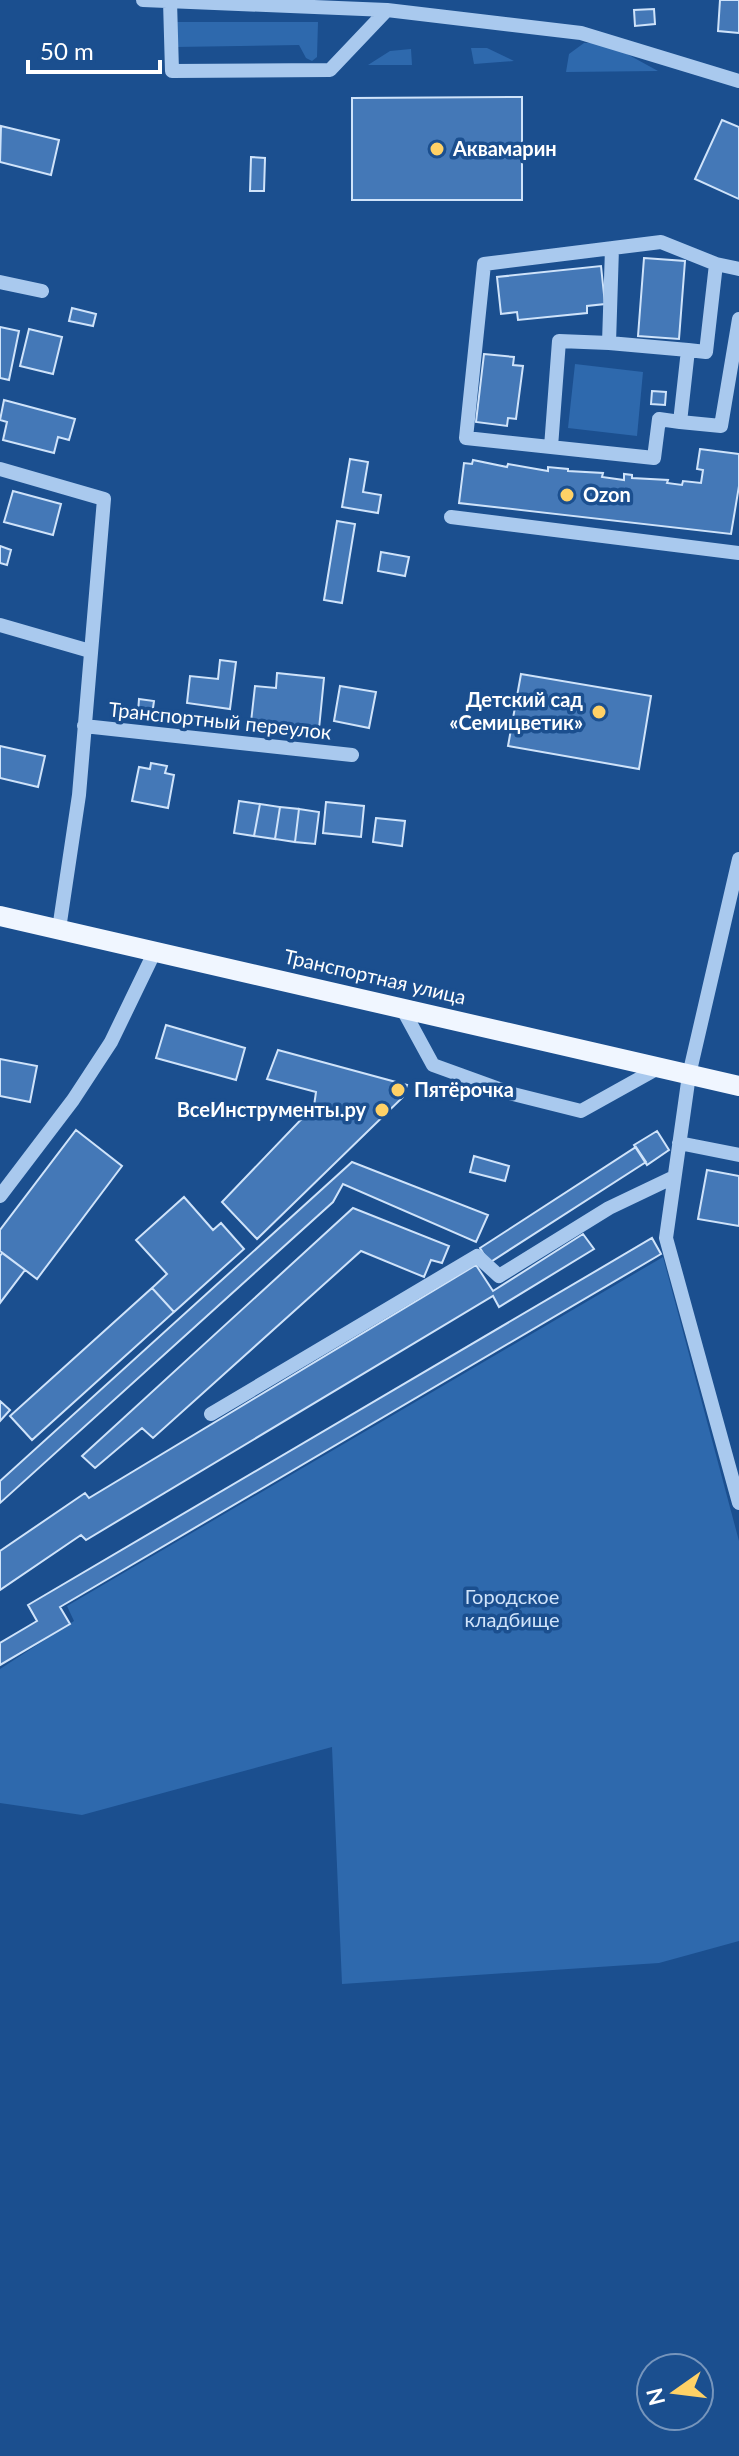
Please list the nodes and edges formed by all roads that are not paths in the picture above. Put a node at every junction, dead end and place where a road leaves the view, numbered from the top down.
1 (143, 0) edge
2 (170, 1) edge
3 (387, 10) junction
4 (739, 81) edge
5 (612, 248) junction
6 (716, 264) junction
7 (739, 269) edge
8 (0, 282) edge
9 (42, 291) dead end
10 (739, 319) edge
11 (609, 343) junction
12 (688, 350) junction
13 (680, 422) junction
14 (551, 447) junction
15 (0, 469) edge
16 (451, 517) dead end
17 (739, 553) edge
18 (0, 625) edge
19 (90, 651) junction
20 (84, 726) junction
21 (352, 755) dead end
22 (739, 860) edge
23 (0, 916) edge
24 (59, 929) junction
25 (155, 951) junction
26 (402, 1008) junction
27 (660, 1067) junction
28 (689, 1075) junction
29 (739, 1086) edge
30 (679, 1143) junction
31 (739, 1155) edge
32 (674, 1177) junction
33 (0, 1196) edge
34 (211, 1414) dead end
35 (739, 1503) edge

1 - 2 street
2 - 3 street
2 - 3 street
3 - 4 street
5 - 6 street
5 - 11 street
5 - 14 street
6 - 7 street
6 - 12 street
8 - 9 street
10 - 13 street
11 - 12 street
11 - 14 street
12 - 13 street
13 - 14 street
15 - 19 street
16 - 17 street
18 - 19 street
19 - 20 street
20 - 21 street, Транспортный переулок
20 - 24 street
22 - 28 street
23 - 24 main road, Транспортная улица
24 - 25 main road, Транспортная улица
25 - 26 main road, Транспортная улица
25 - 33 street
26 - 27 main road, Транспортная улица
26 - 27 street
27 - 28 main road, Транспортная улица
28 - 29 main road, Транспортная улица
28 - 30 street
30 - 31 street
30 - 32 street
32 - 34 street
32 - 35 street

